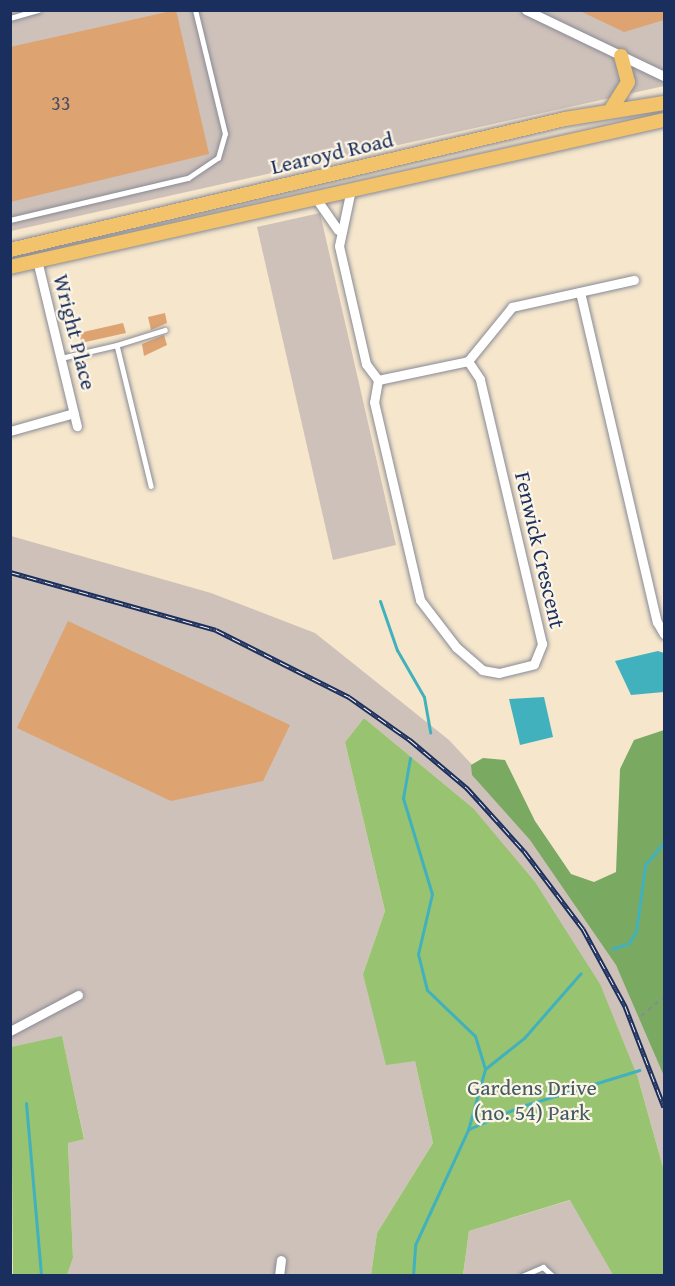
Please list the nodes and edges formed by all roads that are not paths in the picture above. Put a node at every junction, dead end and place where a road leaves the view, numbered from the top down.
1 (38, 10) edge
2 (195, 10) edge
3 (526, 10) edge
4 (10, 18) edge
5 (621, 56) junction
6 (652, 67) junction
7 (664, 67) edge
8 (664, 76) edge
9 (664, 102) edge
10 (610, 111) junction
11 (664, 120) edge
12 (351, 188) junction
13 (315, 197) junction
14 (10, 220) edge
15 (338, 230) junction
16 (10, 250) edge
17 (37, 260) junction
18 (10, 267) edge
19 (634, 280) dead end
20 (580, 292) junction
21 (165, 330) dead end
22 (117, 345) junction
23 (61, 358) junction
24 (468, 361) junction
25 (378, 380) junction
26 (74, 413) junction
27 (77, 426) dead end
28 (10, 431) edge
29 (151, 486) dead end
30 (664, 634) edge
31 (78, 994) dead end
32 (10, 1031) edge
33 (281, 1260) dead end
34 (279, 1275) edge
35 (522, 1275) edge
36 (553, 1275) edge

1 - 4 lane
2 - 14 lane
3 - 5 street
5 - 6 street
5 - 10 main road
6 - 7 street
6 - 8 street
9 - 10 main road, Learoyd Road
10 - 16 main road, Learoyd Road
11 - 12 main road, Learoyd Road
12 - 13 main road, Learoyd Road
12 - 15 street
13 - 15 street
13 - 17 main road, Learoyd Road
15 - 25 street
17 - 18 main road, Learoyd Road
17 - 23 street, Wright Place
19 - 20 street
20 - 24 street
20 - 30 street
21 - 22 lane
22 - 23 lane
22 - 29 lane
23 - 26 street, Wright Place
24 - 25 street
24 - 25 street, Fenwick Crescent
26 - 27 street, Wright Place
26 - 28 street, Wright Place
31 - 32 street
33 - 34 street
35 - 36 lane

